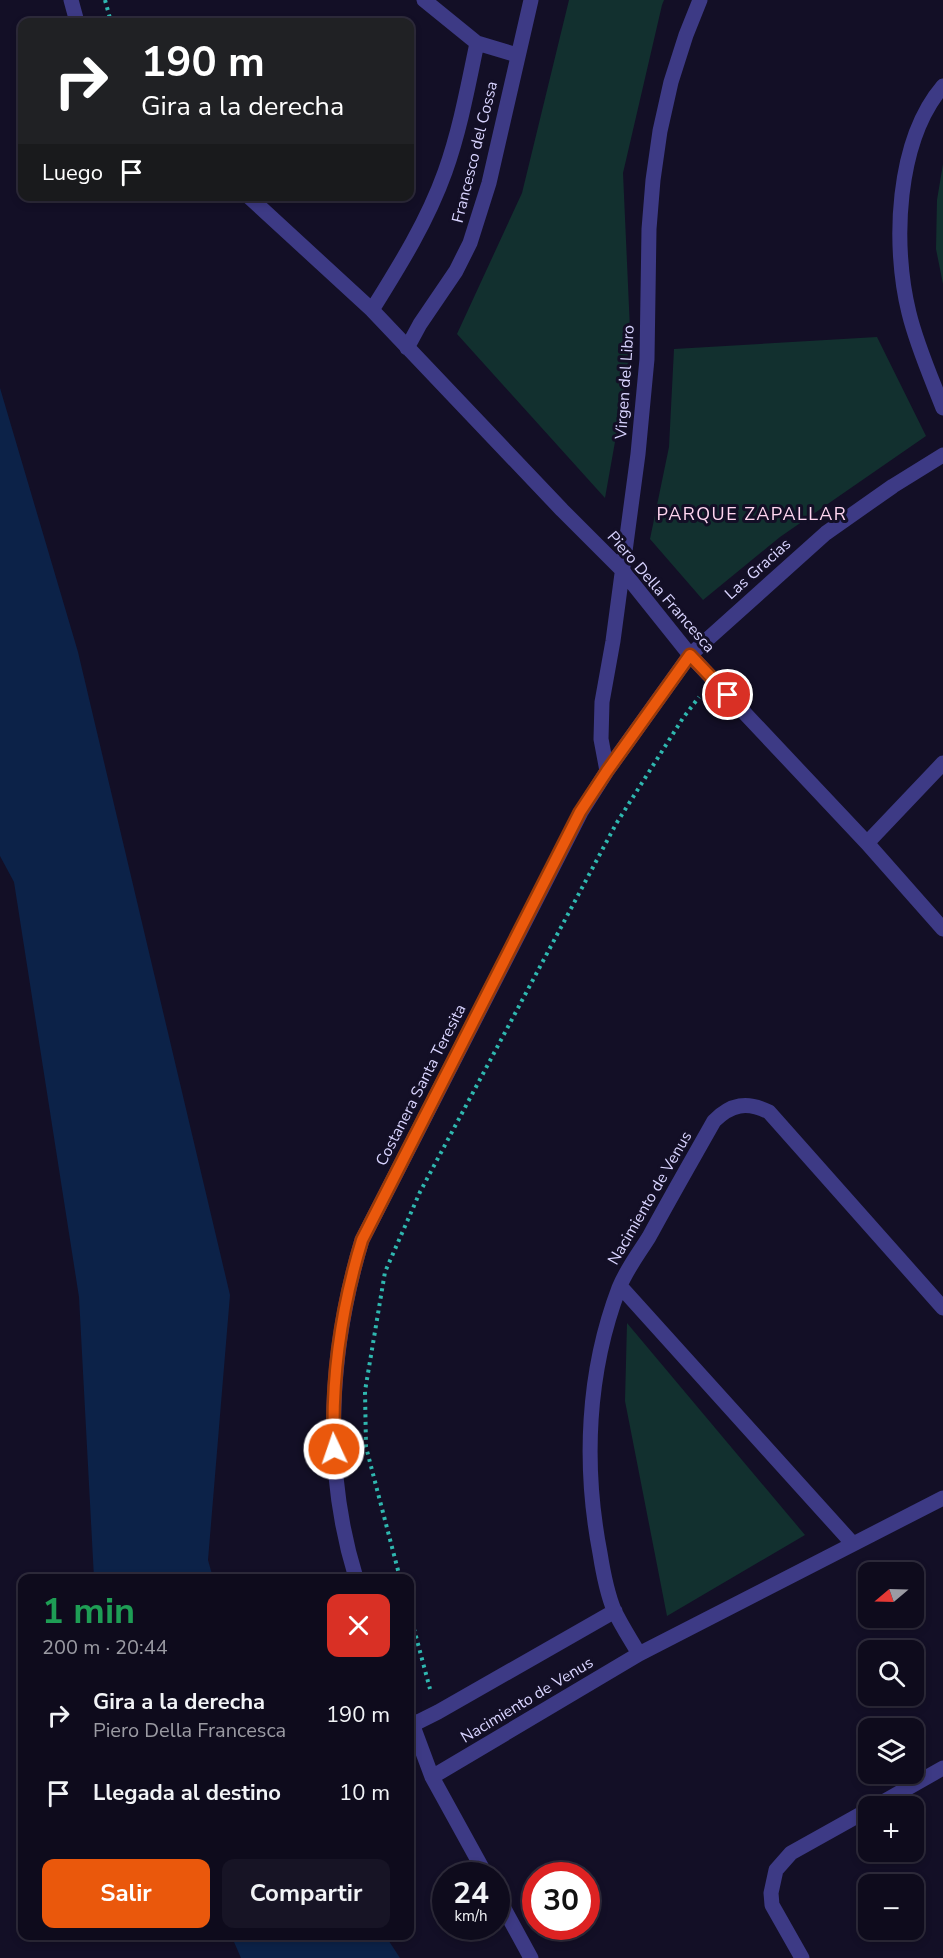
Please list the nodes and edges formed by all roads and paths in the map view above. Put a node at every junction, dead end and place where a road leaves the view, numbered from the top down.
1 (71, 0) edge
2 (105, 0) edge
3 (424, 0) edge
4 (531, 0) edge
5 (700, 0) edge
6 (76, 18) edge
7 (110, 18) edge
8 (477, 43) junction
9 (517, 55) junction
10 (943, 86) edge
11 (253, 201) edge
12 (372, 310) junction
13 (407, 348) junction
14 (943, 408) edge
15 (943, 455) edge
16 (622, 570) junction
17 (690, 655) junction
18 (713, 679) junction
19 (943, 763) edge
20 (607, 771) junction
21 (867, 843) junction
22 (943, 929) edge
23 (620, 1286) junction
24 (943, 1308) edge
25 (943, 1498) edge
26 (853, 1544) junction
27 (355, 1574) edge
28 (399, 1574) edge
29 (615, 1611) junction
30 (414, 1628) edge
31 (639, 1654) junction
32 (438, 1713) junction
33 (414, 1720) edge
34 (414, 1729) edge
35 (943, 1768) edge
36 (432, 1777) junction
37 (894, 1796) edge
38 (858, 1816) edge
39 (479, 1862) edge
40 (510, 1920) edge
41 (531, 1958) edge
42 (802, 1958) edge

1 - 6 street
2 - 7 path
3 - 8 street
4 - 9 street, Francesco del Cossa
5 - 16 street, Virgen del Libro
8 - 9 street
8 - 12 street, Francesco del Cossa
9 - 13 street, Francesco del Cossa
10 - 14 street
11 - 12 street
12 - 13 street, Piero Della Francesca
13 - 16 street, Piero Della Francesca
15 - 17 street, Las Gracias
16 - 17 street, Piero Della Francesca
16 - 20 street, Virgen del Libro
17 - 18 street, Piero Della Francesca
17 - 20 street, Costanera Santa Teresita
18 - 21 street, Piero Della Francesca
18 - 28 path
19 - 21 street
20 - 27 street, Costanera Santa Teresita
21 - 22 street, Piero Della Francesca
23 - 24 street, Nacimiento de Venus
23 - 26 street
23 - 29 street, Nacimiento de Venus
25 - 26 street, Nacimiento de Venus
26 - 31 street, Nacimiento de Venus
29 - 31 street, Nacimiento de Venus
29 - 32 street, Nacimiento de Venus
30 - 32 path
31 - 36 street, Nacimiento de Venus
32 - 33 street, Nacimiento de Venus
34 - 36 street
35 - 37 street
36 - 39 street
38 - 42 street
40 - 41 street

